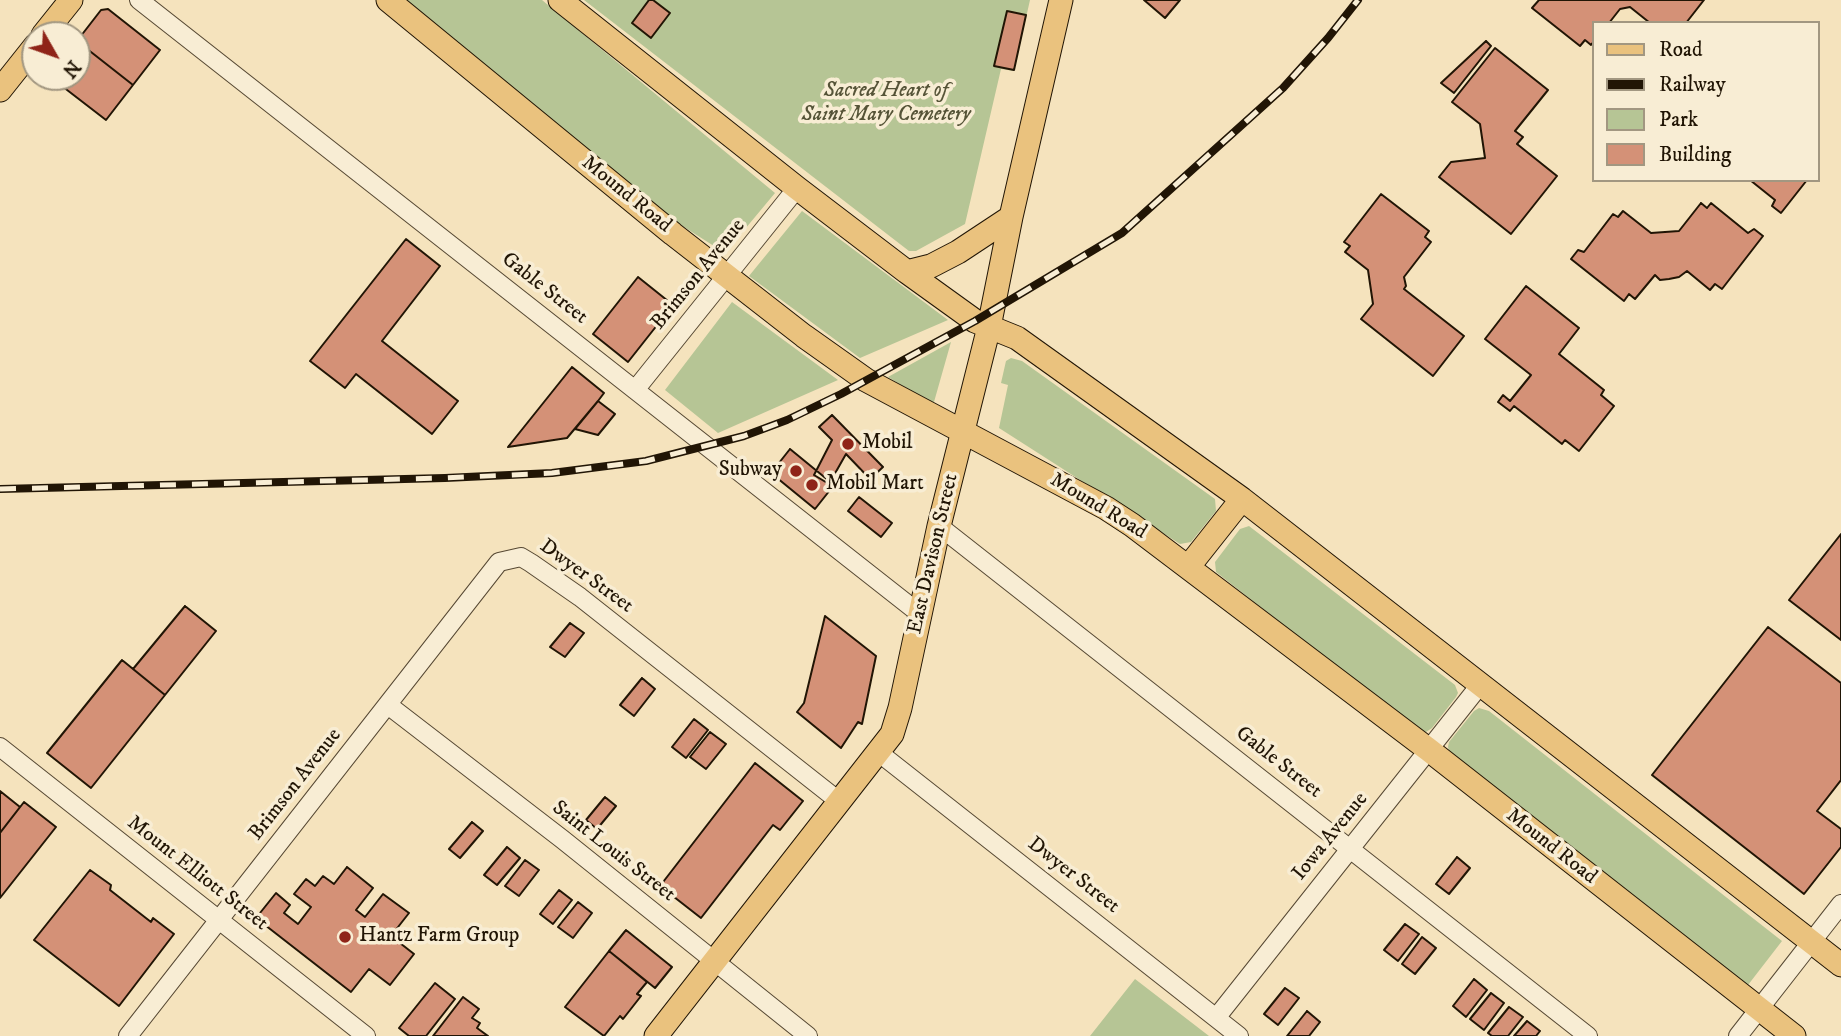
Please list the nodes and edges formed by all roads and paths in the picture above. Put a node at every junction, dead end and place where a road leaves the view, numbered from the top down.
1 (71, 0) edge
2 (139, 0) edge
3 (388, 0) edge
4 (560, 0) edge
5 (1061, 0) edge
6 (54, 21) edge
7 (21, 64) edge
8 (0, 90) edge
9 (797, 188) junction
10 (1011, 217) junction
11 (907, 272) junction
12 (728, 274) junction
13 (989, 327) junction
14 (635, 390) junction
15 (964, 432) junction
16 (1242, 499) junction
17 (939, 526) junction
18 (499, 562) joint
19 (1189, 566) junction
20 (920, 614) junction
21 (1480, 685) junction
22 (388, 705) junction
23 (0, 747) edge
24 (1429, 750) junction
25 (878, 752) junction
26 (840, 802) junction
27 (1351, 849) junction
28 (1841, 904) edge
29 (219, 920) junction
30 (1811, 942) junction
31 (714, 962) junction
32 (1841, 965) edge
33 (1759, 1009) junction
34 (1216, 1018) junction
35 (128, 1036) edge
36 (366, 1036) edge
37 (656, 1036) edge
38 (808, 1036) edge
39 (1239, 1036) edge
40 (1588, 1036) edge
41 (1738, 1036) edge
42 (1794, 1036) edge

1 - 6 main road
2 - 14 street, Gable Street
3 - 12 main road, Mound Road
4 - 9 main road
5 - 10 main road, East Davison Street
7 - 8 main road
9 - 11 main road
9 - 12 street, Brimson Avenue
10 - 11 main road
10 - 13 main road, East Davison Street
11 - 13 main road
12 - 14 street, Brimson Avenue
12 - 15 main road, Mound Road
13 - 15 main road, East Davison Street
13 - 16 main road
14 - 20 street, Gable Street
15 - 17 main road, East Davison Street
15 - 19 main road, Mound Road
16 - 19 main road
16 - 21 main road
17 - 20 main road, East Davison Street
17 - 27 street, Gable Street
18 - 22 street, Brimson Avenue
18 - 26 street, Dwyer Street
19 - 24 main road, Mound Road
20 - 25 main road, East Davison Street
21 - 24 street, Iowa Avenue
21 - 30 main road
22 - 29 street, Brimson Avenue
22 - 31 street, Saint Louis Street
23 - 29 street, Mount Elliott Street
24 - 27 street, Iowa Avenue
24 - 33 main road, Mound Road
25 - 26 main road, East Davison Street
25 - 34 street, Dwyer Street
26 - 31 main road, East Davison Street
27 - 34 street, Iowa Avenue
27 - 40 street, Gable Street
28 - 30 street
29 - 35 street, Brimson Avenue
29 - 36 street, Mount Elliott Street
30 - 32 main road
30 - 33 street
31 - 37 main road, East Davison Street
31 - 38 street, Saint Louis Street
33 - 41 street
33 - 42 main road, Mound Road
34 - 39 street, Dwyer Street

